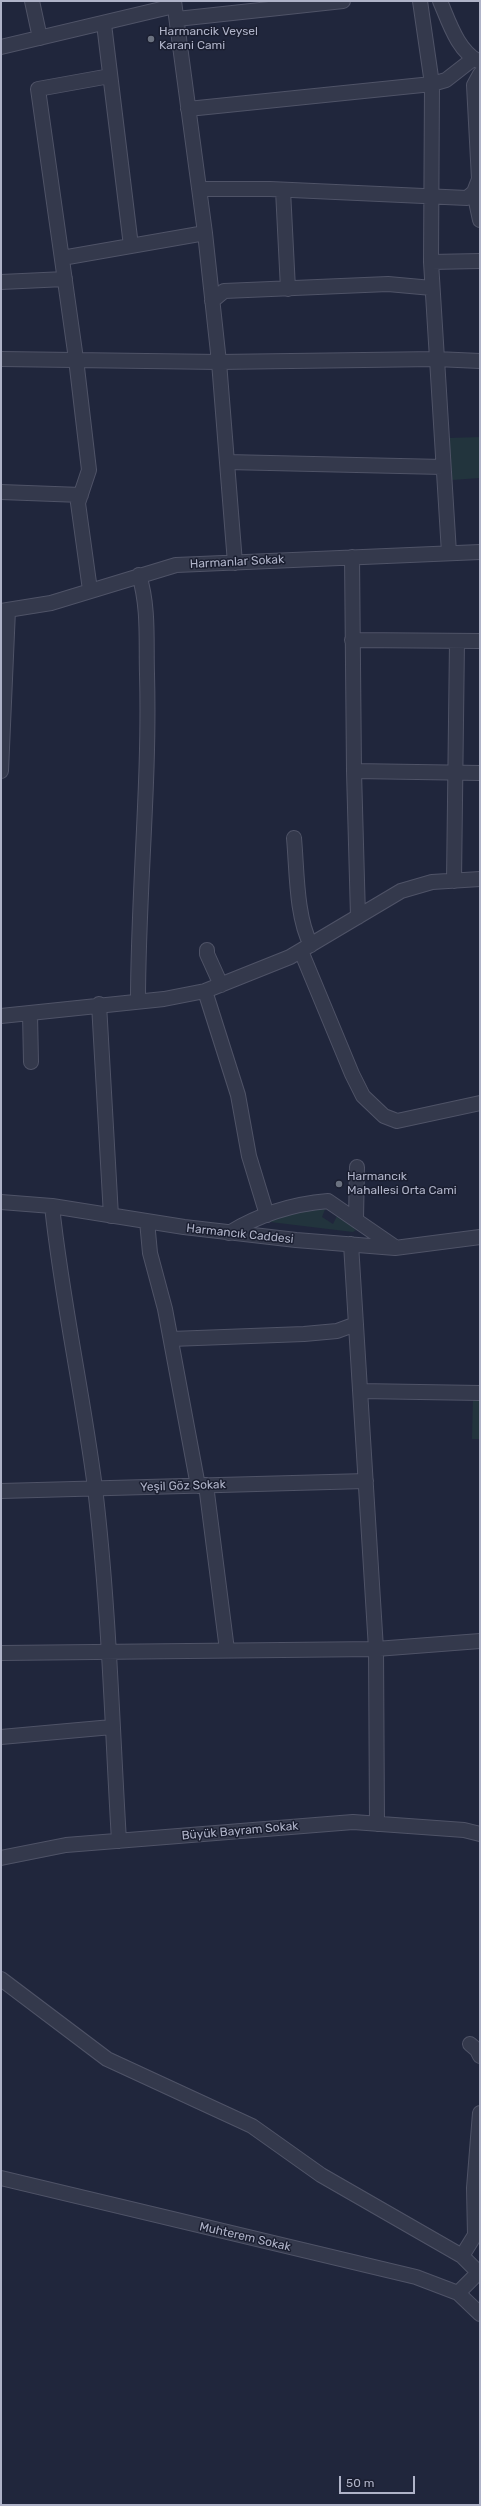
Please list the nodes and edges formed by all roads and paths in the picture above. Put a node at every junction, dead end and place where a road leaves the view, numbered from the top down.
1 (32, 1) edge
2 (343, 1) edge
3 (420, 1) edge
4 (440, 1) edge
5 (175, 9) edge
6 (104, 24) junction
7 (40, 38) junction
8 (1, 47) edge
9 (477, 61) edge
10 (480, 74) edge
11 (110, 76) junction
12 (432, 84) junction
13 (188, 109) junction
14 (199, 189) junction
15 (283, 190) junction
16 (474, 192) junction
17 (430, 197) junction
18 (480, 220) edge
19 (205, 233) junction
20 (131, 246) junction
21 (62, 258) junction
22 (480, 261) edge
23 (431, 262) junction
24 (65, 279) junction
25 (1, 282) edge
26 (432, 288) junction
27 (288, 289) junction
28 (212, 301) junction
29 (1, 359) edge
30 (76, 359) junction
31 (436, 359) junction
32 (480, 361) edge
33 (219, 362) junction
34 (227, 462) junction
35 (443, 467) junction
36 (1, 492) edge
37 (81, 495) junction
38 (480, 552) edge
39 (449, 553) junction
40 (352, 557) junction
41 (235, 563) junction
42 (139, 575) junction
43 (90, 590) junction
44 (5, 610) edge
45 (352, 640) junction
46 (457, 641) junction
47 (480, 641) edge
48 (1, 771) edge
49 (354, 771) junction
50 (454, 773) junction
51 (480, 773) edge
52 (294, 838) dead end
53 (480, 879) edge
54 (454, 881) junction
55 (358, 917) junction
56 (306, 948) junction
57 (207, 950) dead end
58 (221, 985) junction
59 (205, 991) junction
60 (138, 1001) junction
61 (99, 1004) junction
62 (30, 1014) junction
63 (1, 1016) edge
64 (31, 1062) dead end
65 (480, 1103) edge
66 (357, 1167) dead end
67 (1, 1202) edge
68 (52, 1206) junction
69 (267, 1215) junction
70 (111, 1216) junction
71 (356, 1219) junction
72 (146, 1221) junction
73 (229, 1233) junction
74 (480, 1237) edge
75 (351, 1244) junction
76 (395, 1248) junction
77 (356, 1324) junction
78 (171, 1338) junction
79 (360, 1391) junction
80 (480, 1393) edge
81 (366, 1481) junction
82 (202, 1486) junction
83 (95, 1489) junction
84 (1, 1491) edge
85 (480, 1641) edge
86 (376, 1649) junction
87 (227, 1650) junction
88 (108, 1651) junction
89 (1, 1653) edge
90 (112, 1727) junction
91 (1, 1737) edge
92 (377, 1824) junction
93 (480, 1834) edge
94 (118, 1841) junction
95 (1, 1858) edge
96 (1, 1979) edge
97 (470, 2044) dead end
98 (480, 2056) edge
99 (480, 2113) edge
100 (1, 2178) edge
101 (462, 2256) junction
102 (479, 2272) edge
103 (458, 2292) junction
104 (480, 2314) edge

1 - 7 street
2 - 5 street
3 - 12 street
4 - 9 street
5 - 6 street
5 - 13 street
6 - 7 street
6 - 11 street
7 - 8 street
9 - 12 street
10 - 16 street
11 - 20 street
11 - 21 street
12 - 13 street
12 - 17 street
13 - 14 street
14 - 15 street
14 - 19 street
15 - 17 street
15 - 27 street
16 - 17 street
16 - 18 street
17 - 23 street
19 - 20 street
19 - 28 street
20 - 21 street
21 - 24 street
22 - 23 street
23 - 26 street
24 - 25 street
24 - 30 street
26 - 27 street
26 - 31 street
27 - 28 street
28 - 33 street
29 - 30 street
30 - 33 street
30 - 37 street
31 - 32 street
31 - 33 street
31 - 35 street
33 - 34 street
34 - 35 street
34 - 41 street
35 - 39 street
36 - 37 street
37 - 43 street
38 - 39 street, Harmanlar Sokak
39 - 40 street, Harmanlar Sokak
40 - 41 street, Harmanlar Sokak
40 - 45 street
41 - 42 street, Harmanlar Sokak
42 - 43 street, Harmanlar Sokak
42 - 60 street
43 - 44 street, Harmanlar Sokak
44 - 48 street
45 - 46 street
45 - 49 street
46 - 47 street
46 - 50 street
49 - 50 street
49 - 55 street
50 - 51 street
50 - 54 street
52 - 56 street
53 - 54 street
54 - 55 street
55 - 56 street
56 - 58 street
56 - 65 street
57 - 58 street
58 - 59 street
59 - 60 street
59 - 69 street
60 - 61 street
61 - 62 street
61 - 70 street
62 - 63 street
62 - 64 street
66 - 71 street
67 - 68 street, Harmancık Caddesi
68 - 70 street, Harmancık Caddesi
68 - 83 street
69 - 71 street
69 - 73 street
70 - 72 street, Harmancık Caddesi
71 - 76 street
72 - 73 street, Harmancık Caddesi
72 - 78 street
73 - 75 street, Harmancık Caddesi
74 - 76 street, Harmancık Caddesi
75 - 76 street, Harmancık Caddesi
75 - 77 street
77 - 78 street
77 - 79 street
78 - 82 street
79 - 80 street
79 - 81 street
81 - 82 street, Yeşil Göz Sokak
81 - 86 street
82 - 83 street, Yeşil Göz Sokak
82 - 87 street
83 - 84 street, Yeşil Göz Sokak
83 - 88 street
85 - 86 street
86 - 87 street
86 - 92 street
87 - 88 street
88 - 89 street
88 - 90 street
90 - 91 street
90 - 94 street
92 - 93 street, Büyük Bayram Sokak
92 - 94 street, Büyük Bayram Sokak
94 - 95 street, Büyük Bayram Sokak
96 - 101 street
97 - 98 street
99 - 101 street
100 - 103 street, Muhterem Sokak
101 - 102 street
102 - 103 street
103 - 104 street, Muhterem Sokak

